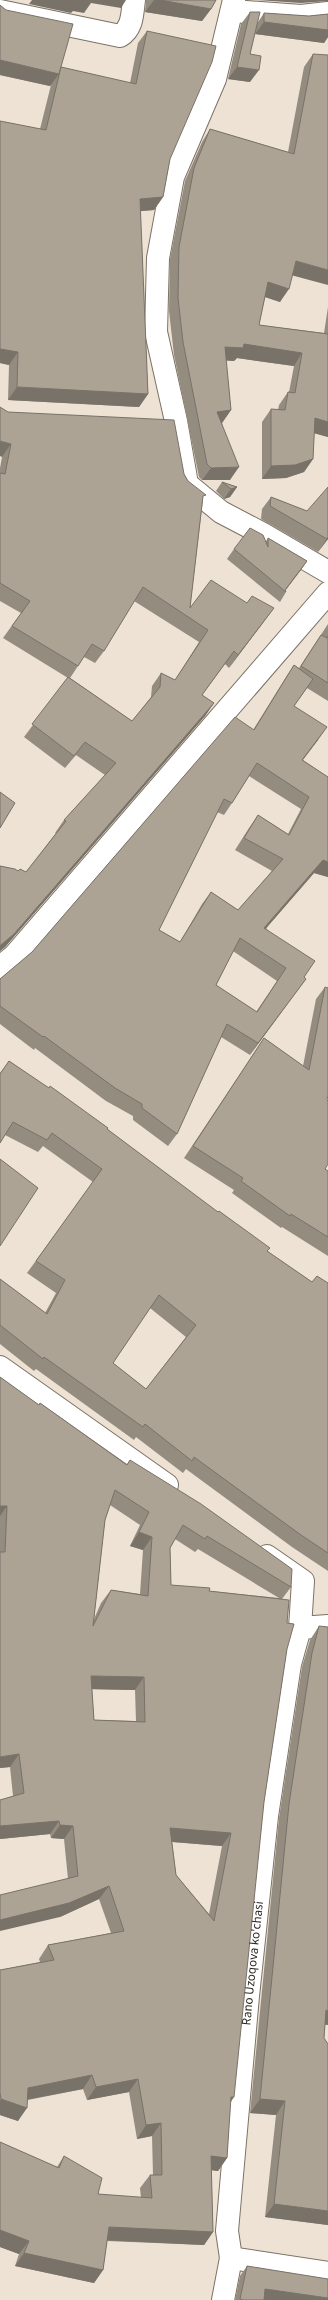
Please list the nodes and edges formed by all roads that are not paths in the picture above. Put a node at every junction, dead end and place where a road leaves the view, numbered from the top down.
1 (134, 0) edge
2 (234, 6) edge
3 (0, 11) edge
4 (328, 13) edge
5 (153, 420) edge
6 (176, 422) junction
7 (328, 572) edge
8 (328, 593) edge
9 (0, 967) edge
10 (0, 1367) edge
11 (180, 1495) edge
12 (251, 1545) edge
13 (328, 1626) edge
14 (300, 1628) junction
15 (231, 2258) junction
16 (328, 2273) edge
17 (223, 2300) edge

1 - 3 street
2 - 4 street
2 - 6 street
5 - 6 street
6 - 7 street
8 - 9 street
10 - 11 street
12 - 14 street, Rano Uzoqova ko'chasi
13 - 14 street
14 - 15 street, Rano Uzoqova ko'chasi
15 - 16 street
15 - 17 street, Rano Uzoqova ko'chasi

